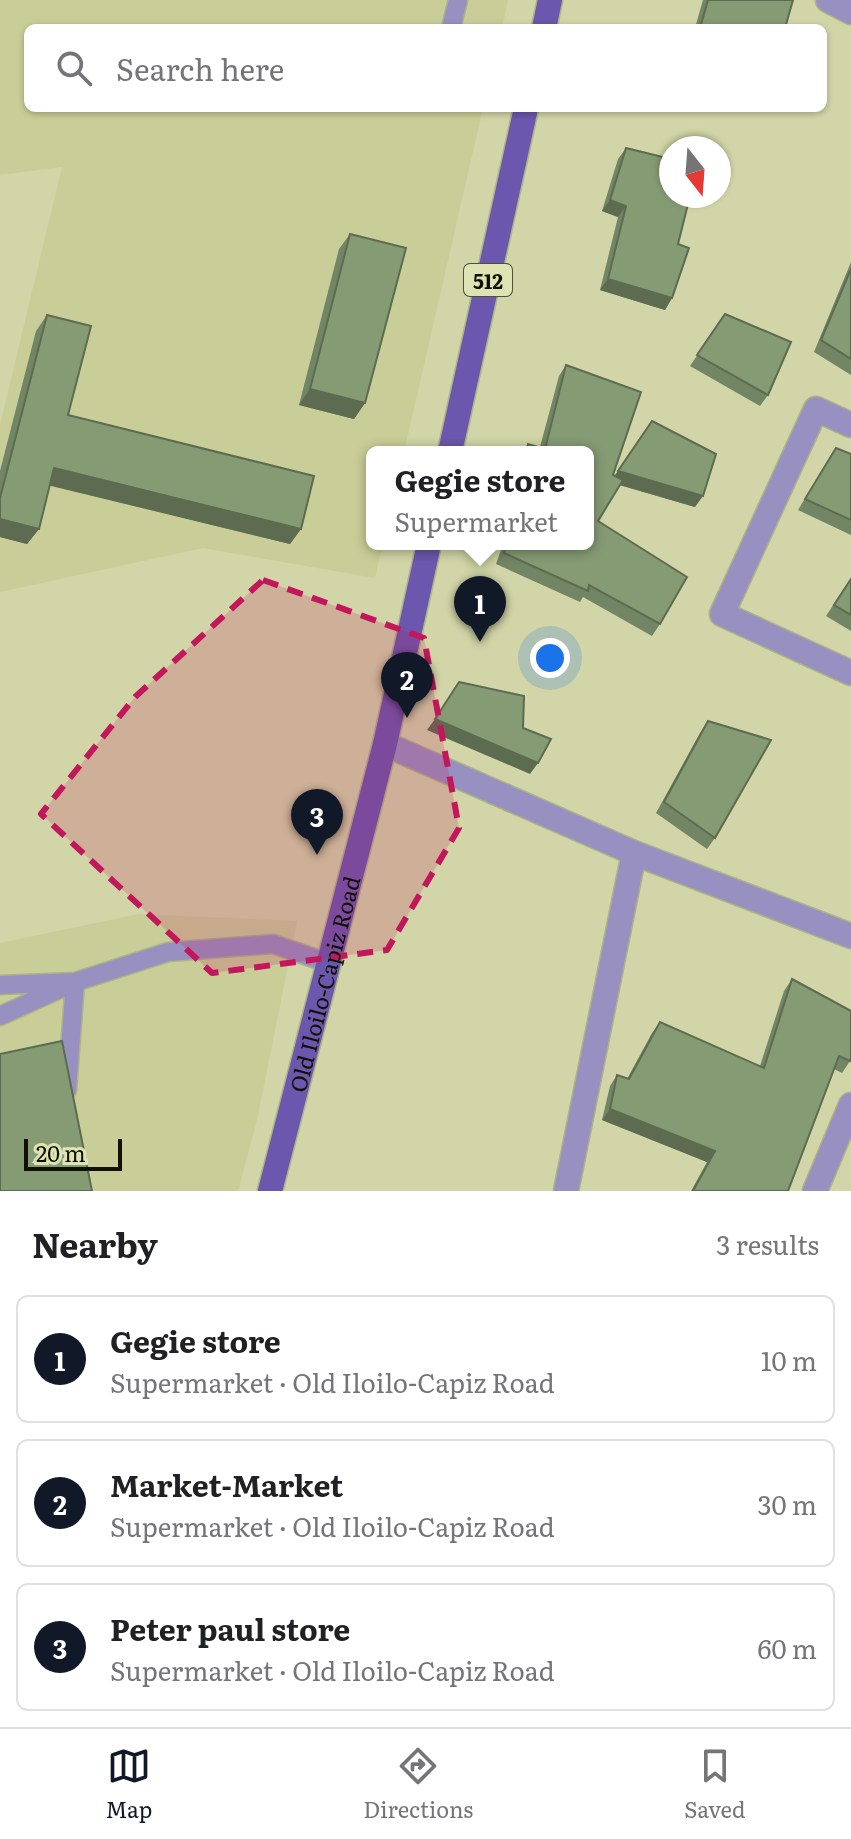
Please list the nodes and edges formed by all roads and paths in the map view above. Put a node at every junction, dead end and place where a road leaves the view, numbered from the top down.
1 (458, 0) edge
2 (550, 0) edge
3 (828, 0) edge
4 (851, 12) edge
5 (452, 24) edge
6 (545, 24) edge
7 (525, 112) edge
8 (851, 425) edge
9 (451, 446) edge
10 (428, 550) edge
11 (851, 673) edge
12 (385, 744) junction
13 (634, 853) junction
14 (851, 936) edge
15 (328, 963) junction
16 (75, 982) junction
17 (0, 985) edge
18 (0, 1016) edge
19 (851, 1105) edge
20 (72, 1115) edge
21 (845, 1136) edge
22 (270, 1191) edge
23 (566, 1191) edge
24 (815, 1191) edge

1 - 5 lane
2 - 6 main road
3 - 4 street
7 - 9 main road, 512
8 - 11 street
10 - 12 main road, Old Iloilo-Capiz Road
12 - 13 street
12 - 15 main road, Old Iloilo-Capiz Road
13 - 14 street
13 - 23 street
15 - 16 lane
15 - 22 main road, Old Iloilo-Capiz Road
16 - 17 lane
16 - 18 lane
16 - 20 lane
19 - 21 street
21 - 24 street

